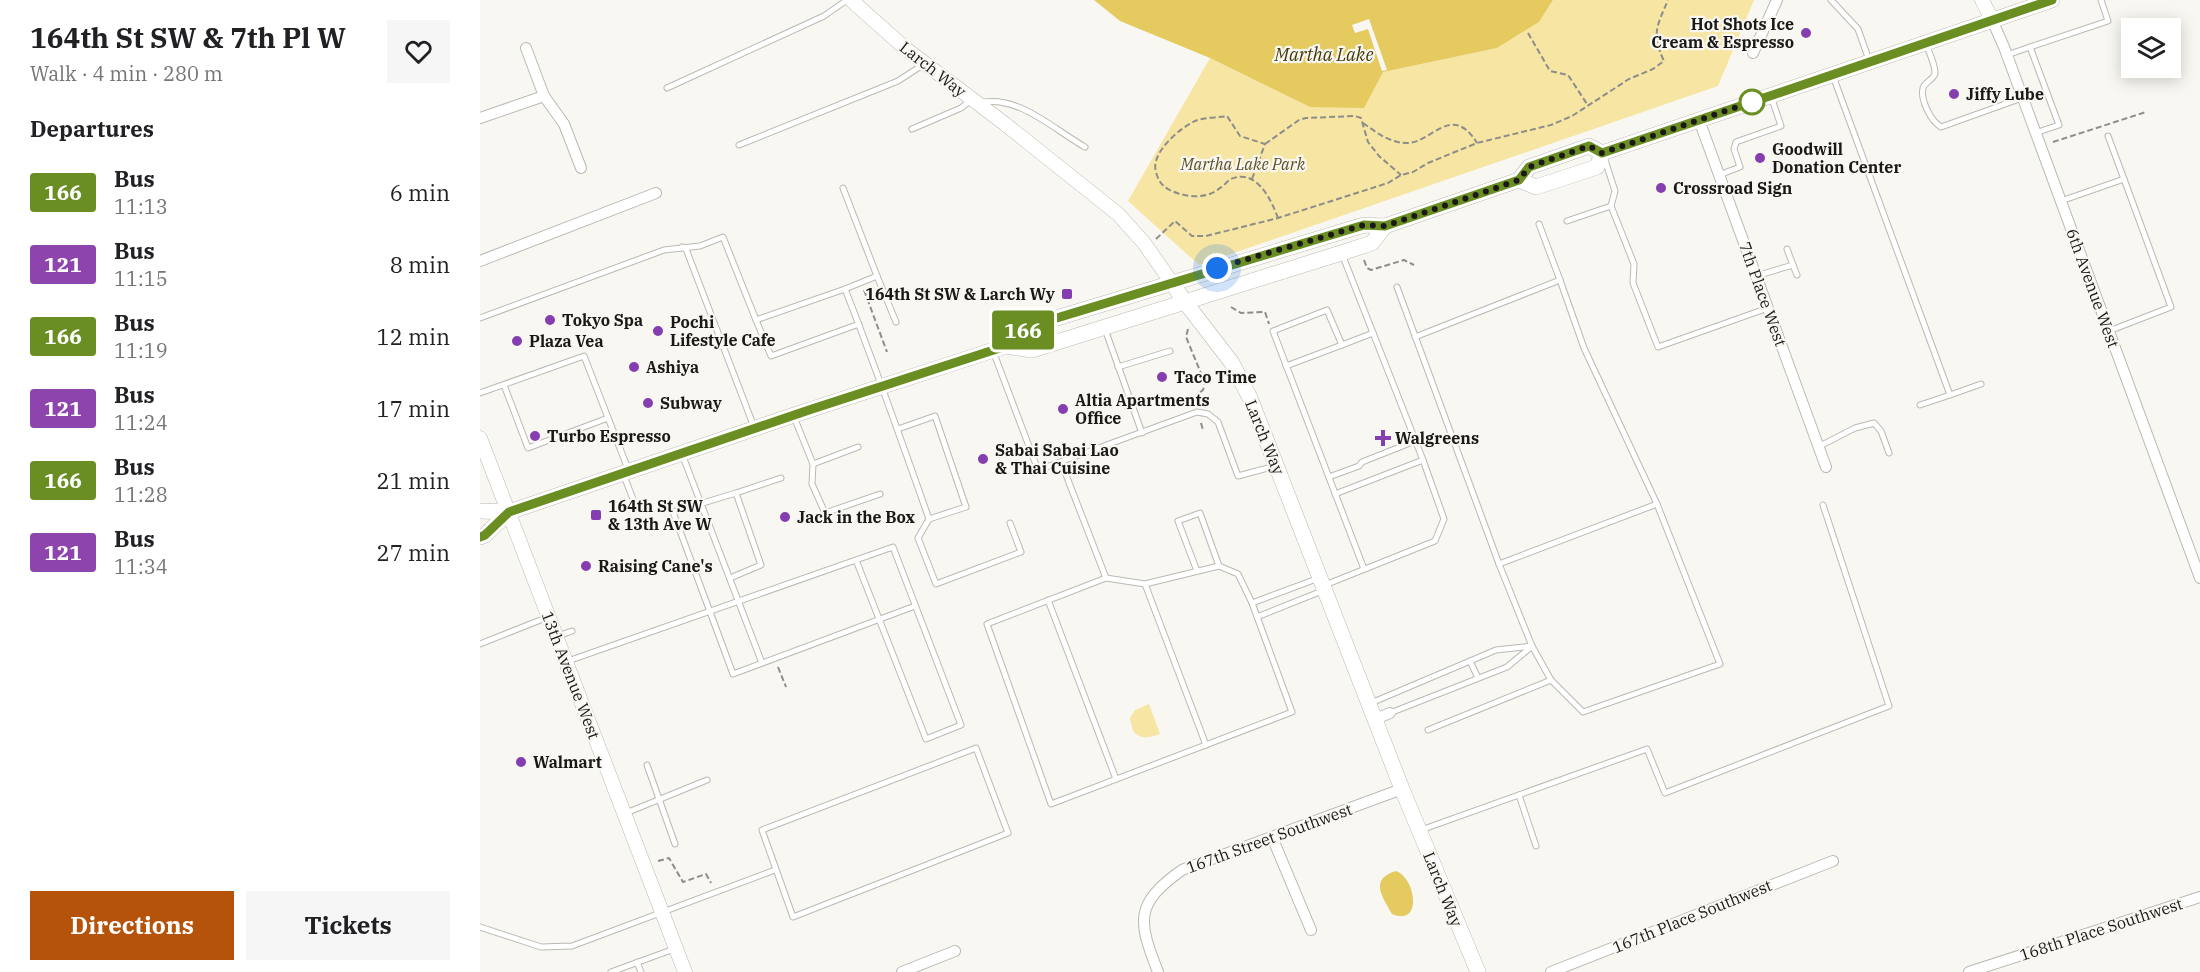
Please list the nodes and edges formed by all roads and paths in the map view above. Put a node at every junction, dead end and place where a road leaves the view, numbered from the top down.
1 (849, 0) edge
2 (1668, 0) edge
3 (1777, 0) edge
4 (1831, 0) edge
5 (1982, 0) edge
6 (2052, 0) edge
7 (2101, 0) edge
8 (1992, 20) junction
9 (1528, 33) dead end
10 (1926, 43) junction
11 (2030, 47) junction
12 (526, 48) dead end
13 (1753, 53) dead end
14 (2007, 55) junction
15 (1869, 62) junction
16 (925, 63) junction
17 (1833, 75) junction
18 (667, 88) dead end
19 (544, 96) junction
20 (1771, 96) junction
21 (2022, 98) junction
22 (975, 101) junction
23 (1587, 105) junction
24 (2146, 112) dead end
25 (480, 118) edge
26 (1700, 120) junction
27 (1363, 123) junction
28 (912, 129) dead end
29 (2035, 133) junction
30 (2108, 136) dead end
31 (2053, 142) dead end
32 (1265, 144) junction
33 (1477, 144) junction
34 (739, 145) dead end
35 (1085, 147) dead end
36 (1602, 153) junction
37 (581, 168) dead end
38 (1401, 175) junction
39 (1719, 175) junction
40 (1252, 179) junction
41 (2124, 179) junction
42 (1519, 180) junction
43 (843, 188) dead end
44 (656, 193) dead end
45 (2061, 201) junction
46 (1611, 206) junction
47 (1278, 218) junction
48 (1567, 221) dead end
49 (1539, 224) dead end
50 (1385, 226) junction
51 (1156, 239) dead end
52 (682, 247) junction
53 (1787, 249) dead end
54 (1341, 253) junction
55 (1364, 260) dead end
56 (480, 261) edge
57 (1414, 265) dead end
58 (1793, 265) junction
59 (1797, 275) dead end
60 (877, 276) junction
61 (1756, 276) junction
62 (1560, 280) junction
63 (1172, 283) junction
64 (1397, 287) dead end
65 (845, 289) junction
66 (864, 290) dead end
67 (1185, 302) junction
68 (1231, 307) dead end
69 (1768, 308) junction
70 (480, 318) edge
71 (756, 320) junction
72 (896, 322) dead end
73 (859, 324) junction
74 (1104, 328) junction
75 (1188, 328) dead end
76 (2109, 331) junction
77 (1273, 332) junction
78 (1373, 333) junction
79 (1415, 337) junction
80 (1342, 345) junction
81 (999, 349) junction
82 (1170, 351) dead end
83 (887, 352) dead end
84 (1286, 366) junction
85 (1118, 368) junction
86 (504, 384) junction
87 (1981, 384) dead end
88 (883, 386) junction
89 (480, 393) edge
90 (1950, 395) junction
91 (1193, 403) dead end
92 (1920, 405) dead end
93 (794, 415) junction
94 (608, 418) junction
95 (1198, 418) dead end
96 (754, 429) junction
97 (898, 429) junction
98 (1203, 430) dead end
99 (1142, 433) junction
100 (480, 438) edge
101 (1416, 441) junction
102 (858, 447) dead end
103 (1818, 447) junction
104 (682, 453) junction
105 (1889, 453) dead end
106 (1423, 460) junction
107 (1061, 462) junction
108 (813, 464) junction
109 (1277, 466) junction
110 (1826, 467) dead end
111 (626, 472) junction
112 (1329, 477) junction
113 (781, 478) dead end
114 (736, 493) junction
115 (880, 494) dead end
116 (1335, 494) junction
117 (633, 499) dead end
118 (701, 504) junction
119 (1657, 504) junction
120 (1823, 505) dead end
121 (480, 511) edge
122 (509, 512) junction
123 (929, 519) junction
124 (1010, 523) dead end
125 (480, 537) edge
126 (856, 560) junction
127 (1499, 564) junction
128 (1220, 566) junction
129 (1364, 569) junction
130 (1197, 571) junction
131 (730, 578) junction
132 (1106, 578) junction
133 (2200, 578) edge
134 (1145, 584) junction
135 (1323, 584) junction
136 (1048, 600) junction
137 (739, 601) junction
138 (1252, 603) junction
139 (915, 606) junction
140 (710, 611) junction
141 (549, 616) junction
142 (1257, 617) junction
143 (879, 619) junction
144 (572, 631) dead end
145 (557, 636) junction
146 (480, 644) edge
147 (1532, 646) junction
148 (774, 658) junction
149 (566, 661) junction
150 (1470, 661) junction
151 (762, 663) junction
152 (1478, 678) junction
153 (1551, 680) junction
154 (786, 687) dead end
155 (1370, 704) junction
156 (1390, 713) joint
157 (1375, 719) junction
158 (1428, 730) dead end
159 (1206, 745) junction
160 (647, 765) dead end
161 (1116, 779) junction
162 (708, 780) dead end
163 (1402, 789) junction
164 (1519, 795) junction
165 (659, 800) junction
166 (624, 814) junction
167 (1419, 830) junction
168 (1272, 837) junction
169 (675, 844) dead end
170 (1536, 846) dead end
171 (1833, 861) dead end
172 (655, 862) dead end
173 (775, 870) junction
174 (718, 881) dead end
175 (2200, 897) edge
176 (662, 913) junction
177 (480, 927) edge
178 (1311, 930) dead end
179 (675, 948) junction
180 (954, 951) dead end
181 (637, 962) junction
182 (610, 972) edge
183 (641, 972) edge
184 (684, 972) edge
185 (902, 972) edge
186 (1158, 972) edge
187 (1478, 972) edge
188 (1551, 972) edge
189 (1969, 972) edge

1 - 16 street, Larch Way
1 - 18 lane
2 - 23 path
3 - 13 street
4 - 15 lane
5 - 8 street, 6th Avenue West
6 - 8 main road
7 - 11 lane
8 - 10 main road
8 - 14 street, 6th Avenue West
9 - 23 path
10 - 15 main road
10 - 21 lane
11 - 14 lane
11 - 29 lane
12 - 19 street
14 - 21 street, 6th Avenue West
15 - 17 main road
16 - 22 street, Larch Way
16 - 34 lane
17 - 20 main road
17 - 90 lane
19 - 25 street
19 - 37 street
20 - 26 main road
20 - 39 lane
21 - 29 street, 6th Avenue West
22 - 28 lane
22 - 35 lane
22 - 63 street, Larch Way
23 - 33 path
24 - 31 path
26 - 36 main road
26 - 39 street, 7th Place West
27 - 32 path
27 - 33 path
27 - 38 path
29 - 45 street, 6th Avenue West
30 - 41 lane
32 - 40 path
32 - 40 path
33 - 38 path
36 - 42 main road
36 - 42 main road
36 - 46 lane
38 - 47 path
39 - 61 street, 7th Place West
40 - 47 path
41 - 45 lane
41 - 76 lane
42 - 50 main road
43 - 60 lane
44 - 56 street
45 - 76 street, 6th Avenue West
46 - 48 lane
46 - 69 lane
47 - 51 path
49 - 62 lane
50 - 54 main road
50 - 63 main road
52 - 70 lane
52 - 71 lane
52 - 96 lane
53 - 58 lane
54 - 67 main road
54 - 78 lane
55 - 57 path
58 - 59 lane
58 - 61 lane
60 - 65 lane
60 - 72 lane
61 - 69 street, 7th Place West
62 - 79 lane
62 - 119 lane
63 - 67 main road, Larch Way
63 - 81 main road
64 - 79 lane
65 - 71 lane
65 - 73 lane
66 - 83 path
67 - 74 main road
67 - 109 main road, Larch Way
68 - 77 path
69 - 103 street, 7th Place West
71 - 73 lane
73 - 88 lane
74 - 81 main road
74 - 85 lane
75 - 91 path
76 - 133 street, 6th Avenue West
77 - 80 lane
77 - 84 lane
78 - 80 lane
78 - 101 lane
79 - 127 lane
80 - 84 lane
81 - 88 main road
81 - 107 lane
82 - 85 lane
84 - 112 lane
85 - 99 lane
86 - 89 lane
86 - 94 lane
86 - 94 lane
87 - 90 lane
88 - 93 main road
88 - 97 lane
90 - 92 lane
93 - 96 main road
93 - 108 lane
94 - 111 lane
95 - 98 path
96 - 104 main road
97 - 123 lane
97 - 123 lane
99 - 107 lane
99 - 109 lane
100 - 122 street, 13th Avenue West
101 - 106 lane
101 - 112 lane
102 - 108 lane
103 - 105 lane
103 - 110 street, 7th Place West
104 - 111 main road
104 - 118 lane
106 - 116 lane
106 - 129 lane
107 - 132 lane
108 - 115 lane
109 - 135 main road, Larch Way
111 - 117 lane
111 - 122 main road
112 - 116 lane
113 - 114 lane
114 - 118 lane
114 - 131 lane
116 - 129 lane
118 - 131 lane
118 - 140 lane
119 - 127 lane
119 - 153 lane
120 - 164 lane
121 - 122 main road
122 - 125 main road
122 - 141 street, 13th Avenue West
123 - 124 lane
126 - 137 lane
126 - 139 lane
126 - 143 lane
127 - 147 lane
128 - 130 lane
128 - 130 lane
128 - 138 lane
129 - 135 lane
130 - 134 lane
131 - 137 lane
132 - 134 lane
132 - 136 lane
134 - 159 lane
135 - 138 lane
135 - 142 lane
135 - 155 main road, Larch Way
136 - 161 lane
136 - 161 lane
137 - 140 lane
137 - 151 lane
138 - 142 lane
139 - 143 lane
139 - 143 lane
140 - 149 lane
140 - 151 lane
141 - 145 street, 13th Avenue West
141 - 146 lane
142 - 159 lane
143 - 148 lane
144 - 145 lane
145 - 149 street, 13th Avenue West
147 - 150 lane
147 - 152 lane
147 - 153 lane
148 - 151 lane
148 - 154 path
149 - 166 street, 13th Avenue West
150 - 152 lane
150 - 155 lane
152 - 156 lane
153 - 158 lane
155 - 157 main road, Larch Way
156 - 157 street
157 - 163 main road, Larch Way
159 - 161 lane
160 - 165 lane
162 - 165 lane
163 - 167 main road, Larch Way
163 - 168 street, 167th Street Southwest
164 - 167 lane
164 - 170 lane
165 - 166 lane
165 - 169 lane
166 - 176 street, 13th Avenue West
167 - 187 main road, Larch Way
168 - 178 street
168 - 186 street, 167th Street Southwest
171 - 188 street, 167th Place Southwest
172 - 174 path
173 - 173 lane
173 - 176 lane
175 - 189 street, 168th Place Southwest
176 - 177 lane
176 - 179 street, 13th Avenue West
179 - 181 lane
179 - 184 street, 13th Avenue West
180 - 185 street
181 - 182 lane
181 - 183 lane

